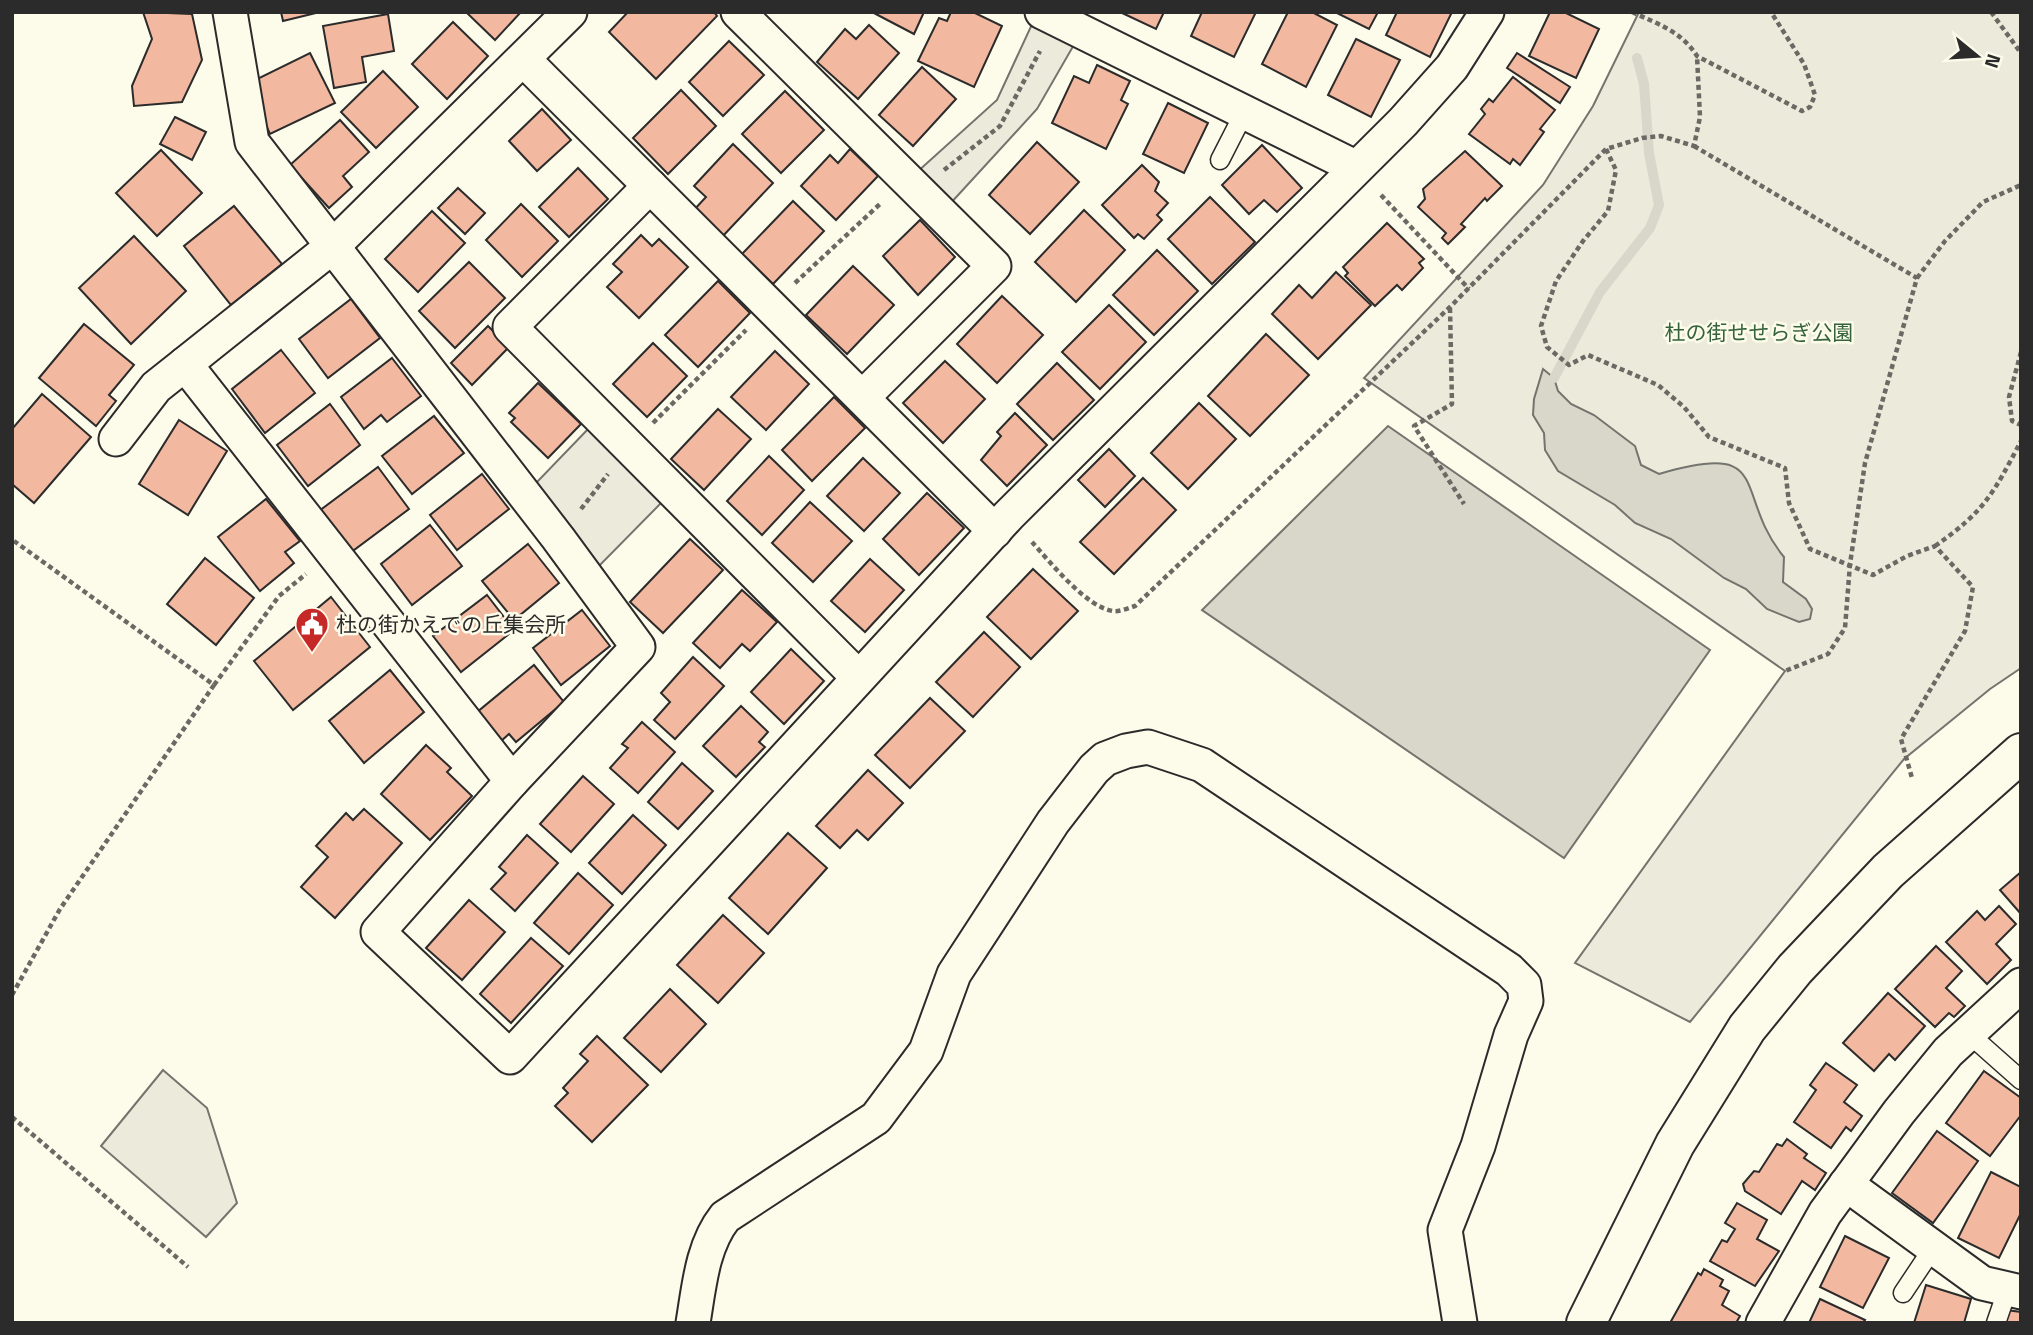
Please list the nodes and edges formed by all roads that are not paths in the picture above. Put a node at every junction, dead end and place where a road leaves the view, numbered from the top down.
1 (230, 12) edge
2 (570, 12) edge
3 (738, 12) edge
4 (1487, 12) edge
5 (1048, 15) edge
6 (524, 60) junction
7 (1244, 113) junction
8 (1220, 160) dead end
9 (1354, 167) junction
10 (650, 186) junction
11 (333, 246) junction
12 (185, 364) junction
13 (863, 397) junction
14 (116, 439) dead end
15 (1002, 523) junction
16 (858, 677) junction
17 (2021, 753) edge
18 (512, 781) junction
19 (2021, 985) edge
20 (1968, 1033) junction
21 (2021, 1080) edge
22 (1846, 1184) junction
23 (1933, 1248) junction
24 (2014, 1291) edge
25 (1903, 1293) dead end
26 (692, 1323) edge
27 (1460, 1323) edge
28 (1586, 1323) edge
29 (1763, 1323) edge
30 (1996, 1323) edge

1 - 11 street
2 - 6 street
3 - 13 street
4 - 9 street
5 - 7 street
6 - 10 street
6 - 11 street
7 - 8 lane
7 - 9 street
9 - 15 street
10 - 13 street
10 - 16 street
11 - 12 street
11 - 18 street
12 - 14 street
12 - 18 street
13 - 15 street
15 - 16 street
16 - 18 street
17 - 28 street
19 - 20 street
20 - 21 lane
20 - 22 street
22 - 23 street
22 - 29 street
23 - 24 street
23 - 25 lane
24 - 30 lane
26 - 27 street

